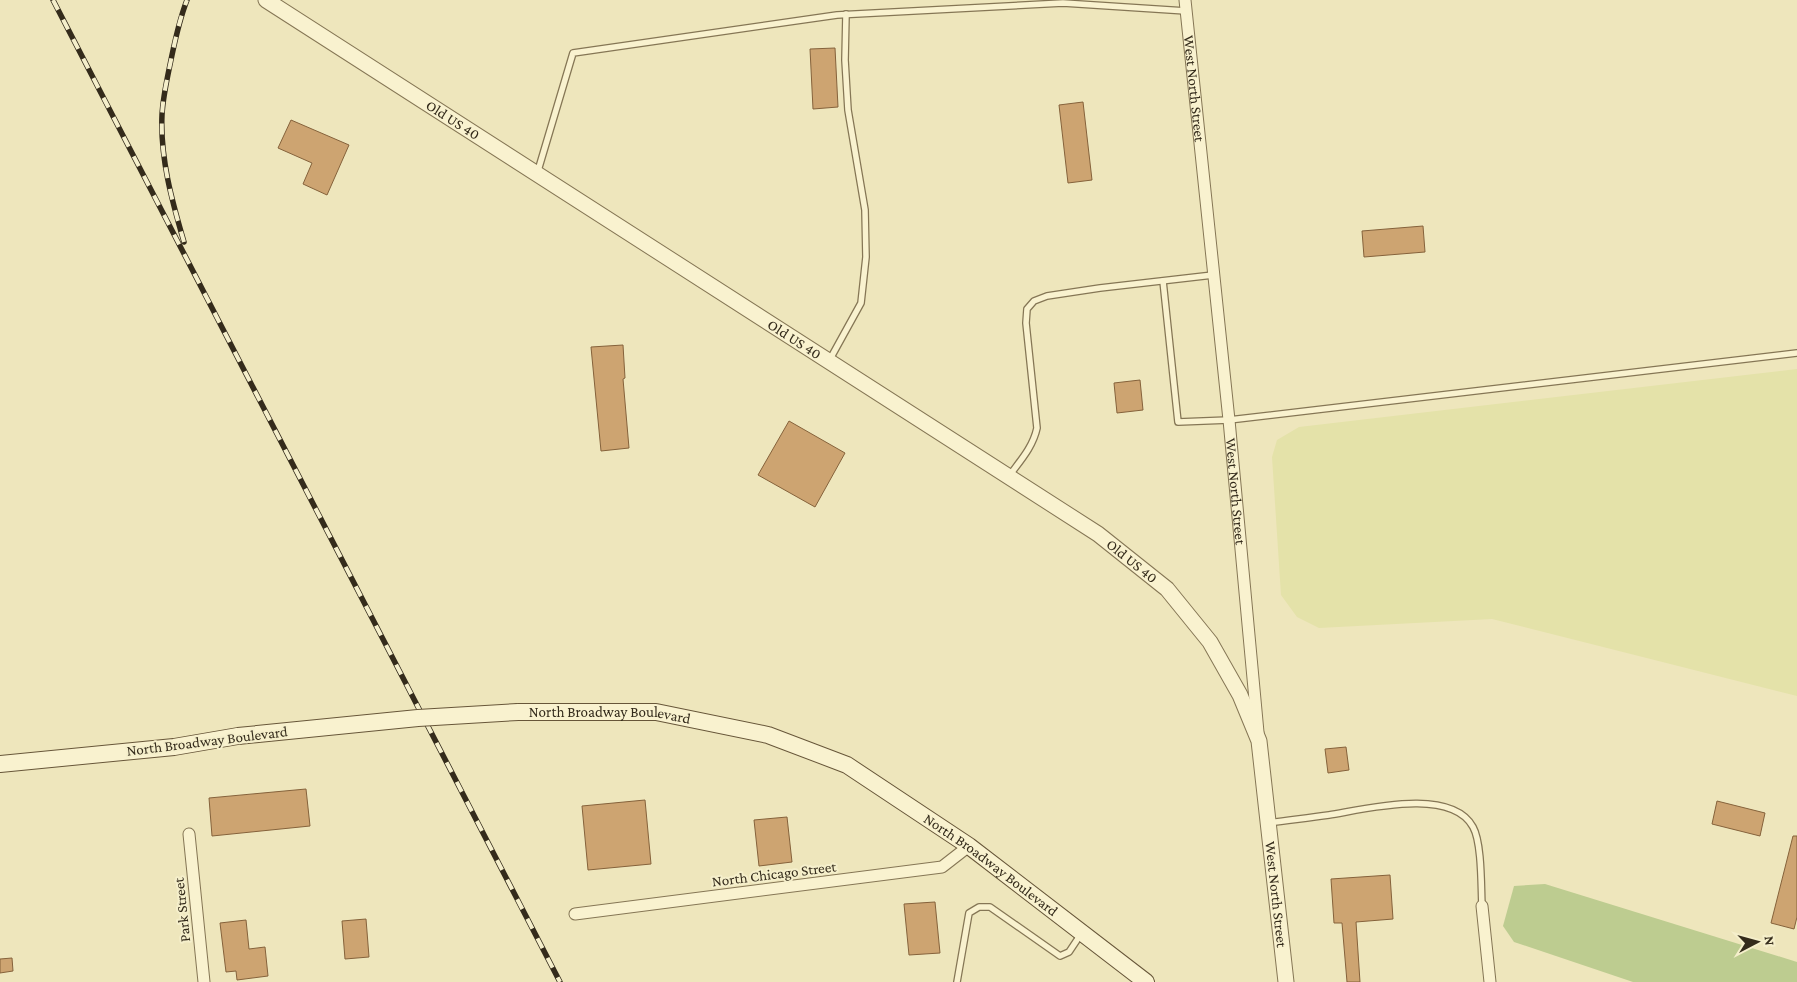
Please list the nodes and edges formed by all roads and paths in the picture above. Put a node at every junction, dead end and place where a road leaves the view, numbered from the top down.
1 (266, 0) edge
2 (1186, 5) edge
3 (846, 14) junction
4 (537, 174) junction
5 (1213, 275) junction
6 (1163, 280) junction
7 (1797, 353) edge
8 (829, 361) junction
9 (1229, 420) junction
10 (1008, 476) junction
11 (1259, 741) junction
12 (0, 764) edge
13 (1268, 822) junction
14 (189, 834) dead end
15 (969, 846) junction
16 (1482, 906) joint
17 (575, 914) dead end
18 (1082, 933) junction
19 (204, 982) edge
20 (957, 982) edge
21 (1146, 982) edge
22 (1286, 982) edge
23 (1490, 982) edge

1 - 4 street, Old US 40
2 - 3 lane
2 - 5 street, West North Street
3 - 4 lane
3 - 8 lane
4 - 8 street, Old US 40
5 - 6 lane
5 - 9 street, West North Street
6 - 9 lane
6 - 10 lane
7 - 9 lane
8 - 10 street, Old US 40
9 - 11 street, West North Street
10 - 11 street, Old US 40
11 - 13 street, West North Street
12 - 15 main road, North Broadway Boulevard, bridge
13 - 16 lane
13 - 22 street, West North Street
14 - 19 street, Park Street
15 - 17 street, North Chicago Street
15 - 18 main road, North Broadway Boulevard
16 - 23 street
18 - 20 lane
18 - 21 main road, North Broadway Boulevard

